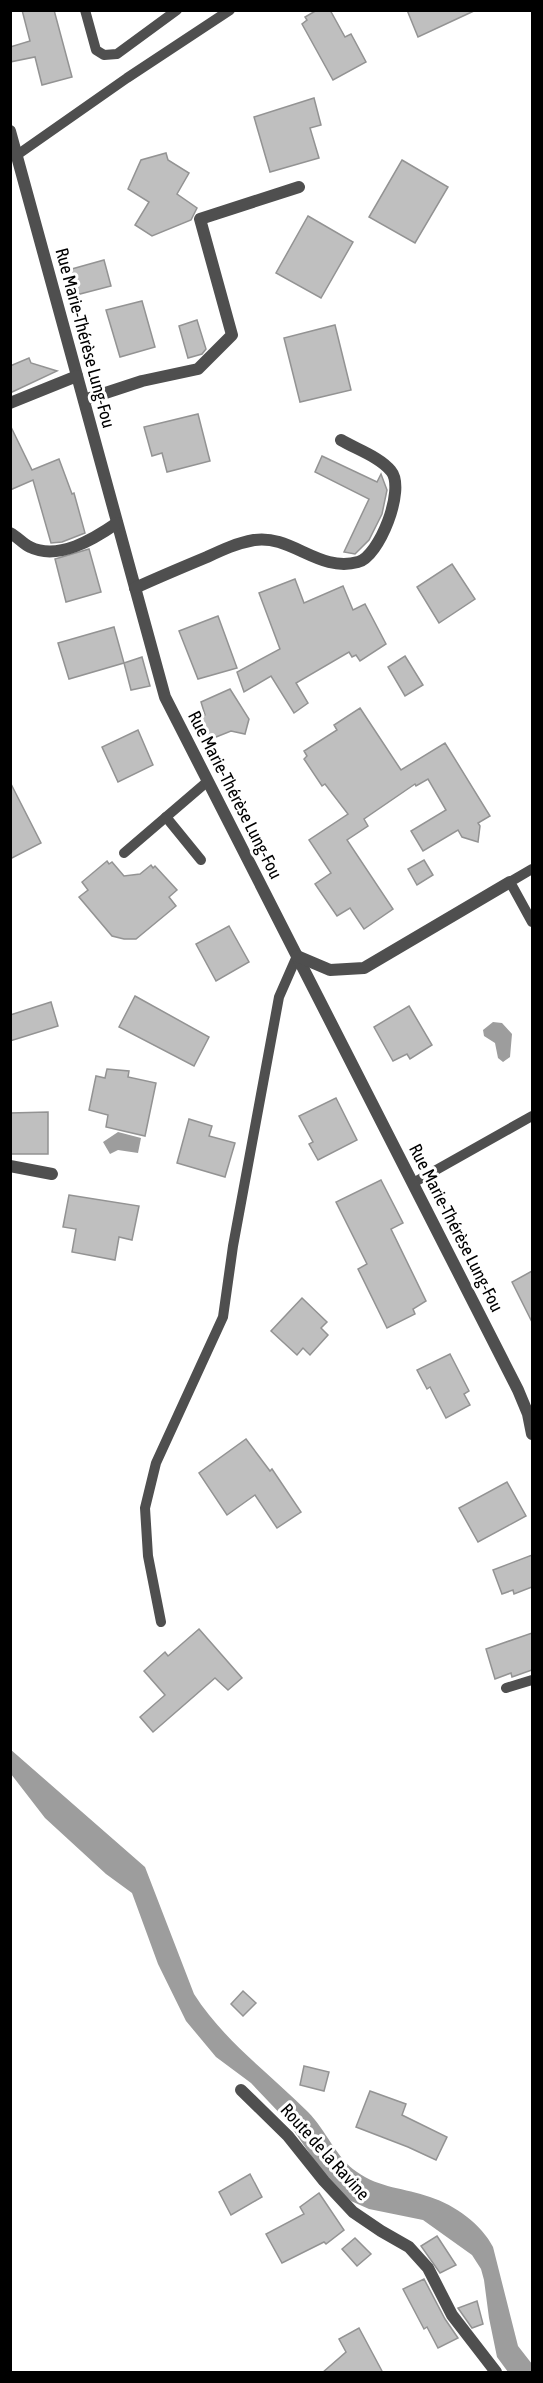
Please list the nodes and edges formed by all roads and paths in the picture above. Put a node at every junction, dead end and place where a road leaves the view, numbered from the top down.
1 (85, 10) edge
2 (177, 10) edge
3 (230, 10) edge
4 (10, 131) edge
5 (17, 155) junction
6 (299, 187) dead end
7 (77, 375) junction
8 (84, 400) junction
9 (10, 402) edge
10 (341, 440) dead end
11 (117, 523) junction
12 (10, 533) edge
13 (135, 588) junction
14 (208, 781) junction
15 (166, 817) junction
16 (124, 853) dead end
17 (201, 860) dead end
18 (532, 869) edge
19 (510, 882) junction
20 (532, 922) edge
21 (297, 956) junction
22 (532, 1116) edge
23 (10, 1167) edge
24 (52, 1174) dead end
25 (413, 1183) junction
26 (532, 1434) edge
27 (161, 1622) dead end
28 (532, 1680) edge
29 (506, 1688) dead end
30 (242, 2090) dead end
31 (496, 2373) edge

1 - 2 lane
3 - 5 lane
4 - 5 street, Rue Marie-Thérèse Lung-Fou
5 - 7 street, Rue Marie-Thérèse Lung-Fou
6 - 8 street
7 - 8 street, Rue Marie-Thérèse Lung-Fou
7 - 9 street
8 - 11 street, Rue Marie-Thérèse Lung-Fou
10 - 13 street
11 - 12 street
11 - 13 street, Rue Marie-Thérèse Lung-Fou
13 - 14 street, Rue Marie-Thérèse Lung-Fou
14 - 15 lane
14 - 21 street, Rue Marie-Thérèse Lung-Fou
15 - 16 lane
15 - 17 lane
18 - 19 lane
19 - 20 lane
19 - 21 street
21 - 25 street, Rue Marie-Thérèse Lung-Fou
21 - 27 lane
22 - 25 lane
23 - 24 street
25 - 26 street, Rue Marie-Thérèse Lung-Fou
28 - 29 lane
30 - 31 street, Route de la Ravine

